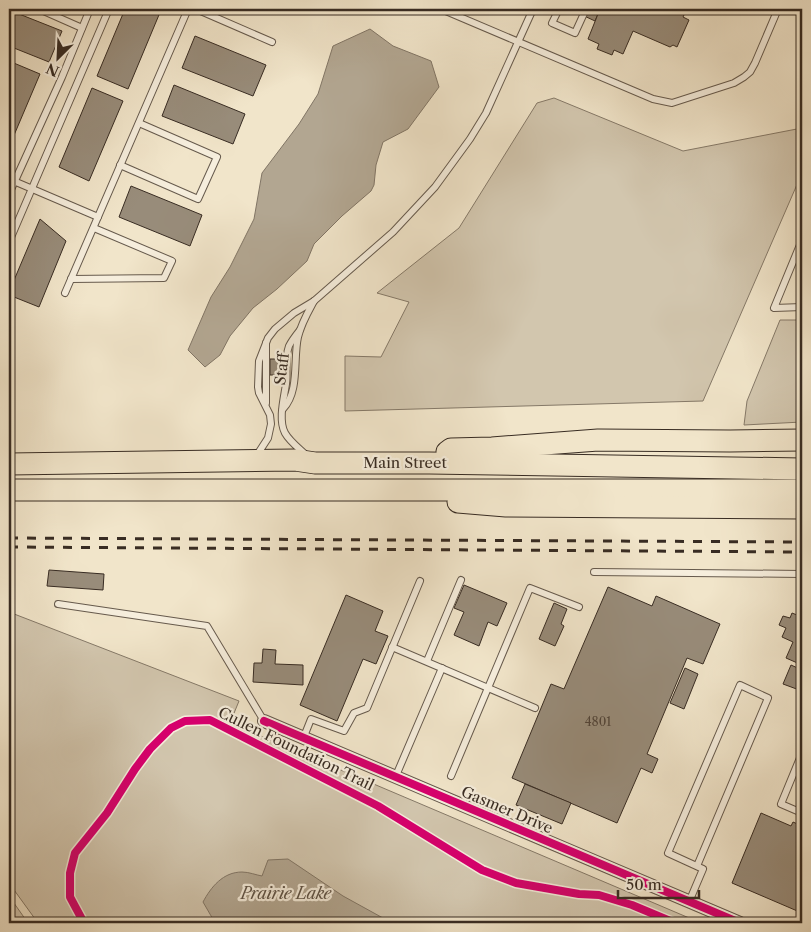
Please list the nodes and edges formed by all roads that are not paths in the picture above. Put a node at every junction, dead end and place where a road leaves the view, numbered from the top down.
1 (39, 9) edge
2 (90, 9) edge
3 (109, 9) edge
4 (188, 9) edge
5 (196, 9) edge
6 (441, 9) edge
7 (533, 9) edge
8 (559, 9) edge
9 (586, 9) edge
10 (778, 9) edge
11 (82, 28) junction
12 (272, 42) dead end
13 (519, 42) junction
14 (139, 123) junction
15 (120, 165) junction
16 (11, 180) edge
17 (32, 188) junction
18 (9, 194) edge
19 (98, 218) junction
20 (94, 228) junction
21 (802, 240) edge
22 (9, 242) edge
23 (72, 279) junction
24 (66, 293) dead end
25 (314, 301) junction
26 (802, 307) edge
27 (282, 412) junction
28 (270, 415) junction
29 (802, 440) edge
30 (251, 462) junction
31 (315, 463) junction
32 (429, 463) junction
33 (9, 464) edge
34 (802, 469) edge
35 (296, 489) junction
36 (9, 490) edge
37 (802, 490) edge
38 (802, 508) edge
39 (594, 572) dead end
40 (802, 574) edge
41 (461, 580) dead end
42 (420, 581) dead end
43 (58, 604) dead end
44 (579, 607) dead end
45 (392, 647) junction
46 (427, 661) junction
47 (442, 668) junction
48 (488, 688) junction
49 (535, 708) dead end
50 (264, 721) joint
51 (303, 739) junction
52 (802, 753) edge
53 (451, 776) dead end
54 (395, 778) junction
55 (802, 813) edge
56 (697, 866) junction
57 (689, 902) junction
58 (740, 923) edge

1 - 11 lane
2 - 11 lane
3 - 17 lane
4 - 14 lane
5 - 12 lane
6 - 13 lane
7 - 13 lane
8 - 9 lane
10 - 13 lane
11 - 16 lane
13 - 25 lane
14 - 15 lane
14 - 15 lane
15 - 19 lane
16 - 17 lane
16 - 18 lane
17 - 19 lane
17 - 22 lane
19 - 20 lane
20 - 23 lane
20 - 23 lane
21 - 26 lane
23 - 24 lane
25 - 27 lane, Staff
25 - 28 lane
27 - 28 lane
27 - 31 lane
28 - 30 lane
29 - 32 highway
30 - 31 highway, Main Street
30 - 33 highway, Main Street
31 - 32 highway, Main Street
32 - 34 highway, Main Street
35 - 36 highway, Main Street
35 - 37 highway, Main Street
35 - 38 highway
39 - 40 lane
41 - 46 lane
42 - 45 lane
43 - 50 lane
44 - 48 lane
45 - 46 lane
45 - 51 lane
46 - 47 lane
47 - 48 lane
47 - 54 lane
48 - 49 lane
48 - 53 lane
50 - 51 street, Gasmer Drive
51 - 54 street, Gasmer Drive
52 - 55 lane
54 - 57 street, Gasmer Drive
56 - 56 lane
56 - 57 lane
57 - 58 street, Gasmer Drive

